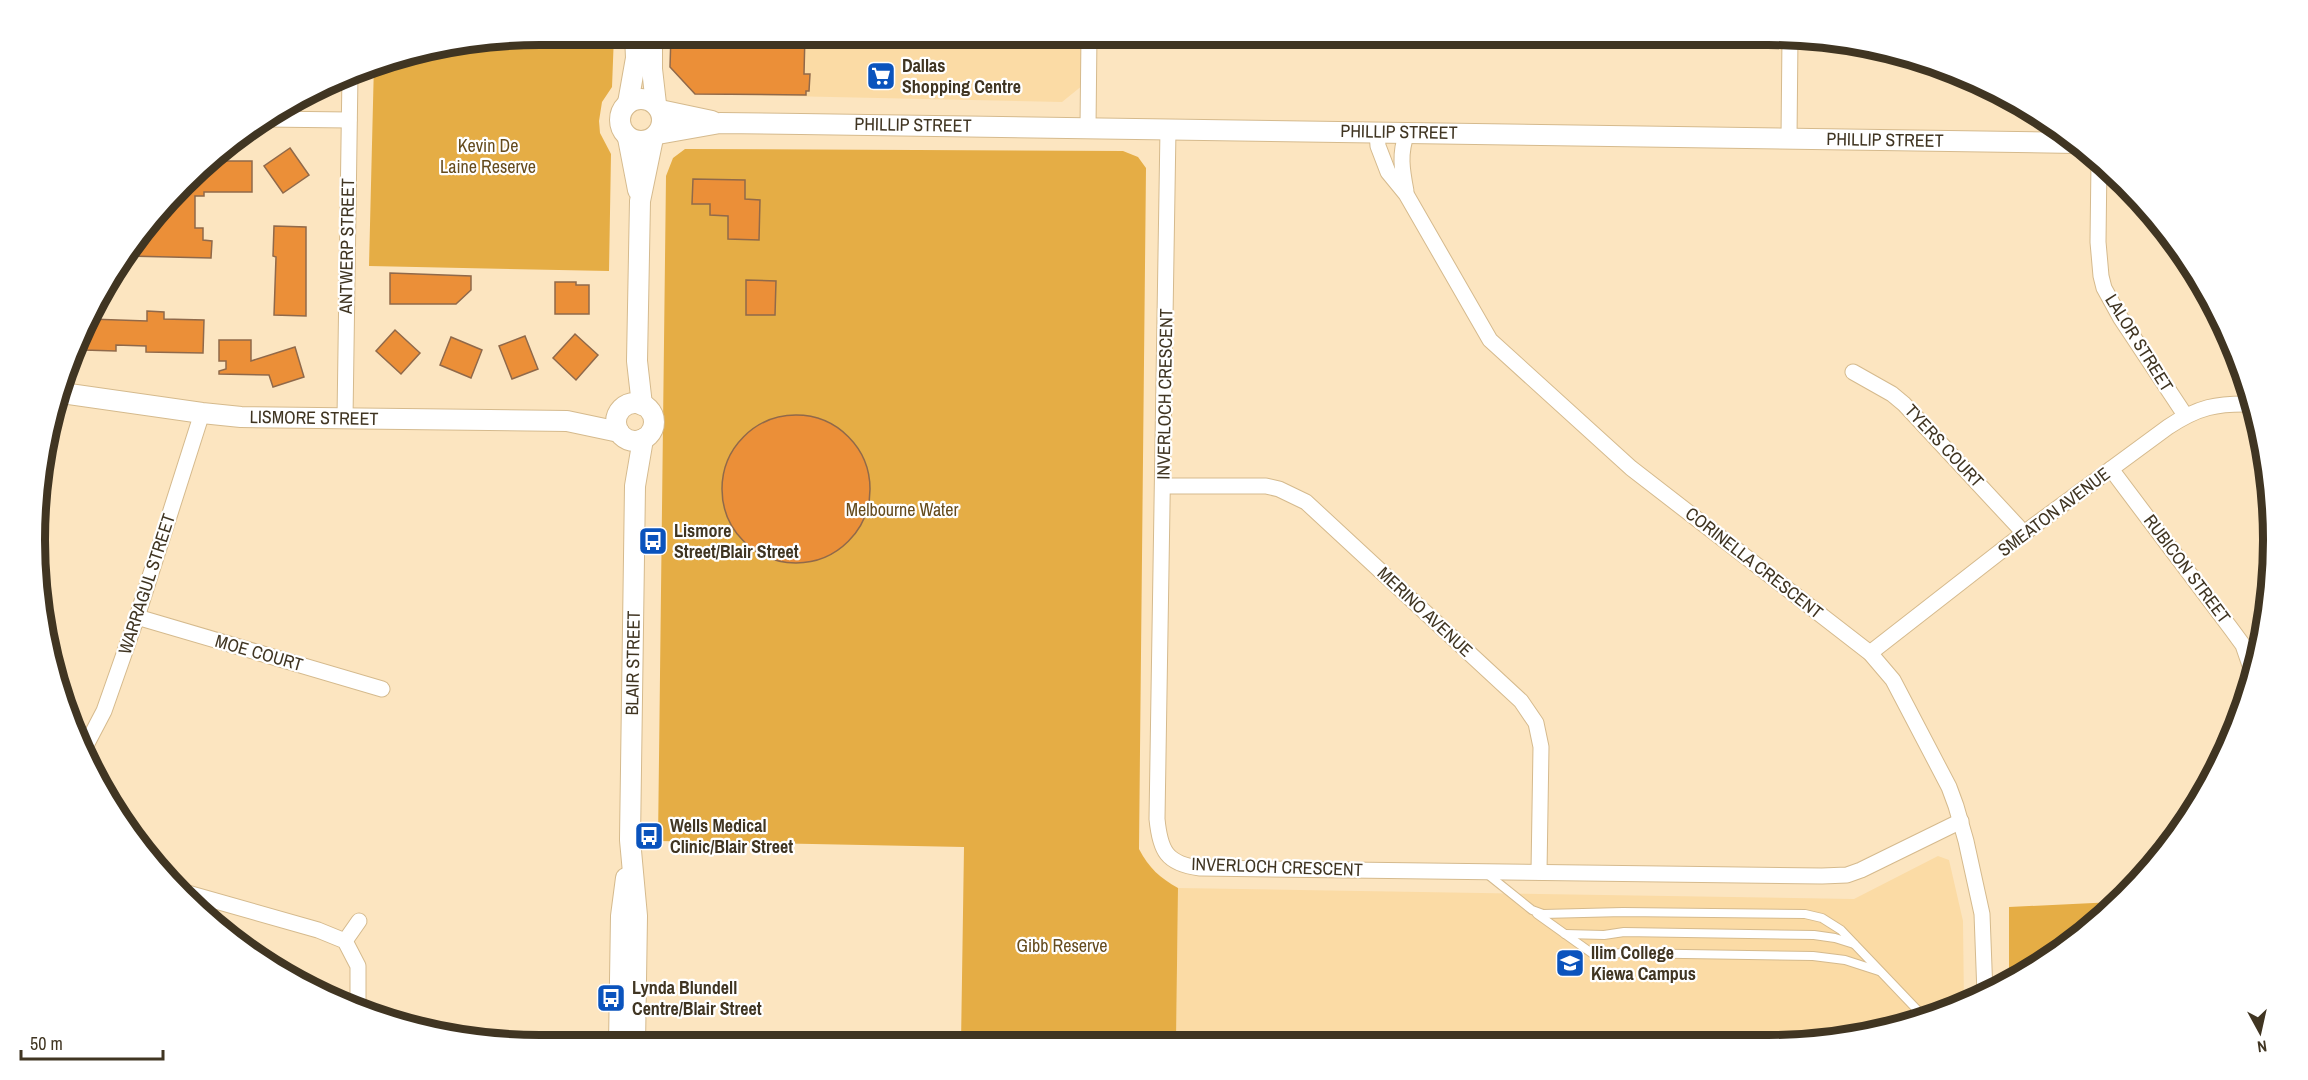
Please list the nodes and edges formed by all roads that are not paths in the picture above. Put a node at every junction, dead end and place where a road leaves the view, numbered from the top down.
1 (635, 45) edge
2 (652, 45) edge
3 (1089, 45) edge
4 (1790, 46) edge
5 (350, 84) edge
6 (628, 103) junction
7 (658, 107) junction
8 (279, 119) edge
9 (349, 120) junction
10 (720, 123) junction
11 (1088, 127) junction
12 (1168, 129) junction
13 (1377, 132) junction
14 (1407, 133) junction
15 (655, 136) junction
16 (628, 138) junction
17 (1789, 138) junction
18 (2063, 143) edge
19 (2099, 172) edge
20 (1406, 194) junction
21 (640, 201) junction
22 (1853, 372) dead end
23 (67, 394) edge
24 (2244, 404) edge
25 (628, 408) junction
26 (202, 413) junction
27 (2185, 416) junction
28 (345, 418) junction
29 (567, 422) junction
30 (628, 436) junction
31 (2111, 469) junction
32 (1163, 486) junction
33 (2024, 533) junction
34 (137, 617) junction
35 (1870, 653) junction
36 (2248, 659) edge
37 (382, 689) dead end
38 (89, 742) edge
39 (1960, 821) junction
40 (630, 840) junction
41 (1483, 871) junction
42 (1539, 872) junction
43 (196, 895) edge
44 (1532, 910) junction
45 (359, 921) dead end
46 (1564, 934) junction
47 (345, 941) junction
48 (1856, 945) junction
49 (1880, 972) junction
50 (1985, 985) edge
51 (358, 1000) edge
52 (1919, 1011) edge
53 (619, 1035) edge
54 (635, 1035) edge

1 - 6 street
2 - 7 street
3 - 11 street
4 - 17 street
5 - 9 street, ANTWERP STREET
6 - 7 street
6 - 16 street
7 - 10 street, PHILLIP STREET
7 - 15 street
8 - 9 street
9 - 28 street, ANTWERP STREET
10 - 11 street, PHILLIP STREET
10 - 15 street, PHILLIP STREET
11 - 12 street, PHILLIP STREET
12 - 13 street, PHILLIP STREET
12 - 32 street, INVERLOCH CRESCENT
13 - 14 street, PHILLIP STREET
13 - 20 street, CORINELLA CRESCENT
14 - 17 street, PHILLIP STREET
14 - 20 street, CORINELLA CRESCENT
15 - 16 street
15 - 21 street
16 - 21 street
17 - 18 street, PHILLIP STREET
19 - 27 street, LALOR STREET
20 - 35 street, CORINELLA CRESCENT
21 - 25 street
22 - 33 street, TYERS COURT
23 - 26 street, LISMORE STREET
24 - 27 street, SMEATON AVENUE
25 - 29 street, LISMORE STREET
25 - 30 street
25 - 30 street
26 - 28 street, LISMORE STREET
26 - 34 street, WARRAGUL STREET
27 - 31 street, SMEATON AVENUE
28 - 29 street, LISMORE STREET
29 - 30 street, LISMORE STREET
30 - 40 street, BLAIR STREET
31 - 33 street, SMEATON AVENUE
31 - 36 street, RUBICON STREET
32 - 41 street, INVERLOCH CRESCENT
32 - 42 street, MERINO AVENUE
33 - 35 street, SMEATON AVENUE
34 - 37 street, MOE COURT
34 - 38 street, WARRAGUL STREET
35 - 39 street, CORINELLA CRESCENT
39 - 42 street, INVERLOCH CRESCENT
39 - 50 street, CORINELLA CRESCENT
40 - 53 street, BLAIR STREET
40 - 54 street, BLAIR STREET
41 - 42 street, INVERLOCH CRESCENT
41 - 44 lane
43 - 47 street
44 - 46 lane
44 - 48 lane
45 - 47 street
46 - 48 lane
46 - 49 lane
47 - 51 street
48 - 49 lane
49 - 52 lane

